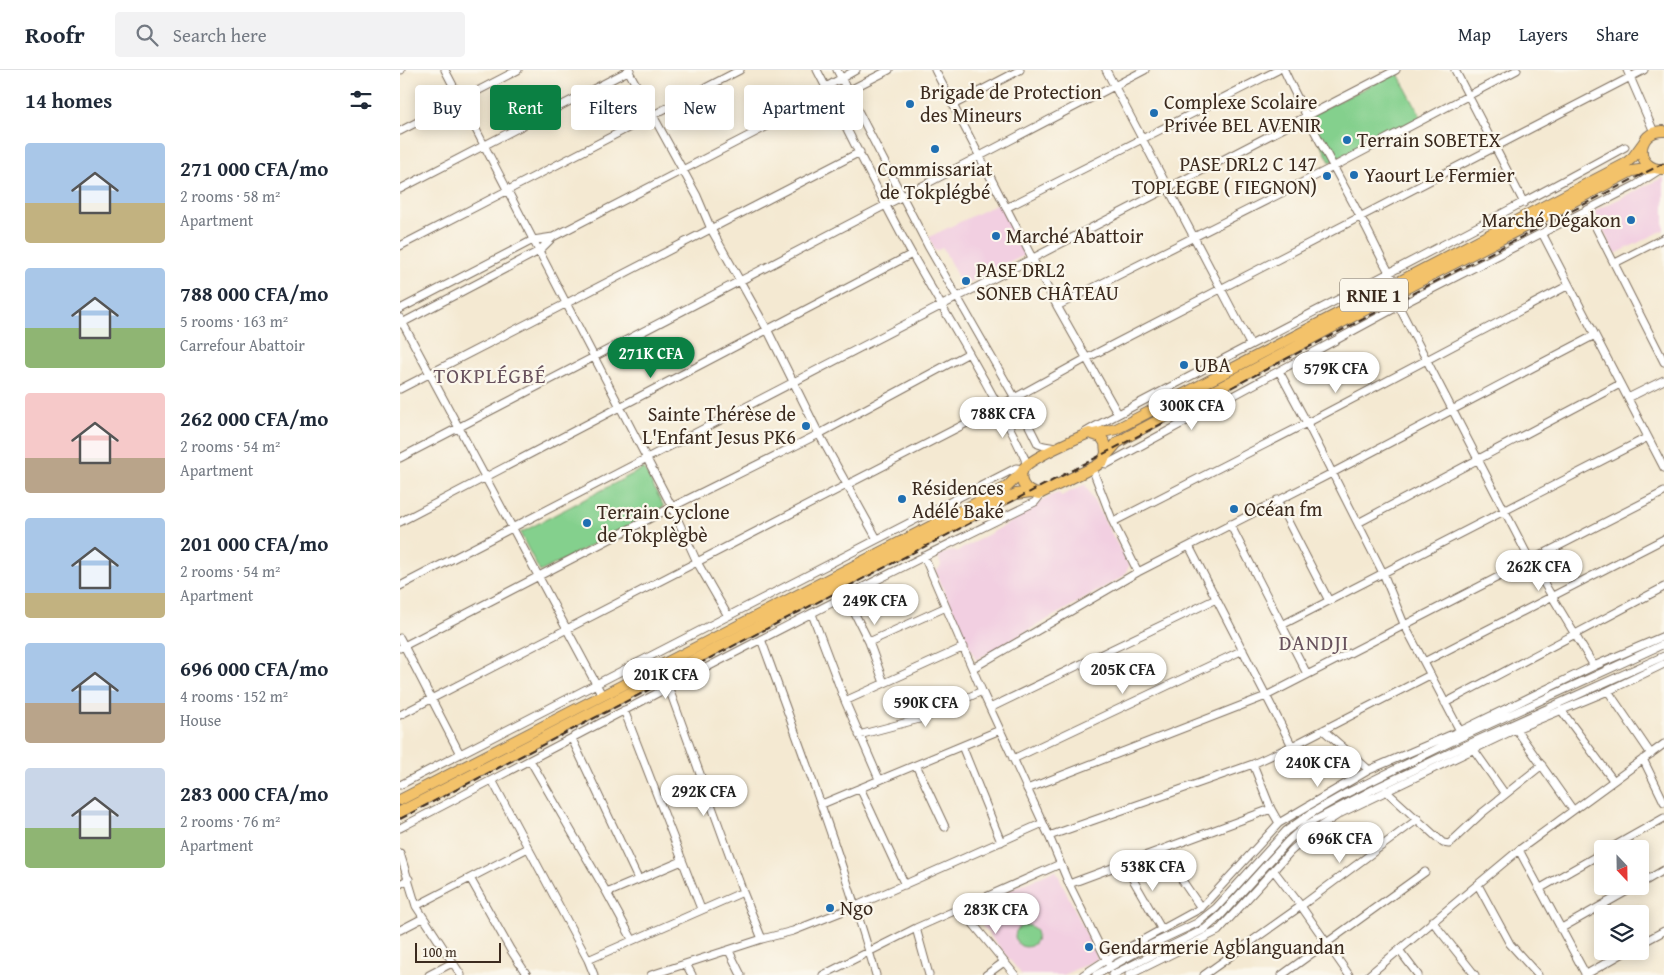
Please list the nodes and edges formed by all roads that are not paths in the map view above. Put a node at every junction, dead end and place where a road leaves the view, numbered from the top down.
1 (445, 70) edge
2 (518, 70) edge
3 (629, 70) edge
4 (740, 70) edge
5 (817, 70) edge
6 (837, 70) edge
7 (856, 70) edge
8 (889, 70) edge
9 (935, 70) edge
10 (1020, 70) edge
11 (1106, 70) edge
12 (1146, 70) edge
13 (1278, 70) edge
14 (1284, 70) edge
15 (1396, 70) edge
16 (1456, 70) edge
17 (1517, 70) edge
18 (1644, 70) edge
19 (1629, 73) edge
20 (841, 78) junction
21 (452, 85) edge
22 (636, 85) edge
23 (825, 85) edge
24 (829, 85) edge
25 (844, 85) edge
26 (861, 85) edge
27 (1115, 86) junction
28 (480, 90) edge
29 (1468, 96) junction
30 (953, 104) junction
31 (655, 114) edge
32 (1306, 117) junction
33 (863, 121) edge
34 (655, 122) edge
35 (415, 123) edge
36 (476, 130) edge
37 (625, 130) edge
38 (760, 130) edge
39 (848, 130) edge
40 (400, 131) edge
41 (1659, 131) edge
42 (1142, 139) junction
43 (1644, 142) junction
44 (484, 145) junction
45 (1495, 147) junction
46 (1625, 147) dead end
47 (860, 152) junction
48 (980, 156) junction
49 (1332, 167) junction
50 (1660, 169) edge
51 (682, 171) junction
52 (1168, 188) junction
53 (400, 189) edge
54 (508, 190) junction
55 (902, 197) junction
56 (1524, 203) junction
57 (887, 205) junction
58 (1006, 208) junction
59 (1587, 210) junction
60 (1361, 217) junction
61 (711, 229) junction
62 (1542, 233) junction
63 (1194, 236) junction
64 (553, 237) junction
65 (1663, 239) edge
66 (533, 240) junction
67 (400, 246) edge
68 (539, 251) junction
69 (912, 254) junction
70 (1032, 258) junction
71 (1615, 263) junction
72 (1388, 272) junction
73 (740, 282) junction
74 (1396, 283) junction
75 (1569, 285) junction
76 (1221, 288) junction
77 (1393, 295) junction
78 (957, 296) junction
79 (566, 304) junction
80 (941, 305) junction
81 (1057, 306) junction
82 (1399, 306) junction
83 (400, 309) edge
84 (401, 321) edge
85 (768, 331) junction
86 (1595, 336) junction
87 (1250, 344) junction
88 (969, 353) junction
89 (594, 357) junction
90 (1087, 358) junction
91 (1426, 359) junction
92 (1664, 362) edge
93 (1279, 371) junction
94 (430, 374) junction
95 (1664, 380) edge
96 (794, 381) junction
97 (1620, 384) junction
98 (400, 389) edge
99 (1014, 398) junction
100 (1628, 398) junction
101 (620, 407) junction
102 (998, 407) junction
103 (1452, 409) junction
104 (1118, 414) junction
105 (1307, 422) junction
106 (459, 427) junction
107 (819, 434) junction
108 (1094, 434) junction
109 (1081, 436) junction
110 (1648, 437) junction
111 (1056, 448) junction
112 (646, 457) junction
113 (400, 458) edge
114 (1477, 458) junction
115 (1099, 463) junction
116 (1664, 468) edge
117 (1024, 469) junction
118 (1332, 473) junction
119 (486, 478) junction
120 (846, 484) junction
121 (1664, 492) edge
122 (1037, 493) junction
123 (1277, 500) junction
124 (672, 507) junction
125 (1504, 511) junction
126 (400, 522) edge
127 (1113, 522) junction
128 (1358, 523) junction
129 (1230, 524) junction
130 (512, 527) junction
131 (877, 539) junction
132 (1664, 539) edge
133 (1189, 546) junction
134 (924, 556) junction
135 (1530, 560) junction
136 (697, 562) junction
137 (1138, 572) junction
138 (1383, 573) junction
139 (538, 576) junction
140 (400, 586) edge
141 (1664, 587) edge
142 (846, 596) junction
143 (1553, 597) junction
144 (1216, 599) junction
145 (1329, 601) junction
146 (946, 607) junction
147 (812, 614) junction
148 (728, 616) junction
149 (1404, 624) junction
150 (1282, 625) junction
151 (566, 628) junction
152 (1576, 634) junction
153 (1664, 636) edge
154 (400, 638) edge
155 (761, 639) junction
156 (869, 642) junction
157 (1664, 644) edge
158 (402, 647) edge
159 (964, 647) junction
160 (1243, 650) junction
161 (1664, 656) edge
162 (1424, 662) junction
163 (1664, 664) edge
164 (1594, 666) junction
165 (973, 668) junction
166 (1308, 674) junction
167 (1430, 675) junction
168 (884, 683) junction
169 (596, 684) junction
170 (668, 686) junction
171 (982, 691) junction
172 (1608, 691) junction
173 (1266, 696) junction
174 (431, 698) junction
175 (604, 700) junction
176 (845, 701) junction
177 (1445, 703) junction
178 (990, 708) junction
179 (624, 710) junction
180 (1561, 710) junction
181 (400, 714) edge
182 (612, 716) junction
183 (1516, 729) junction
184 (1000, 730) junction
185 (1323, 730) junction
186 (1460, 730) junction
187 (859, 735) junction
188 (572, 739) junction
189 (1664, 744) edge
190 (962, 746) junction
191 (1292, 746) junction
192 (1474, 750) junction
193 (460, 754) junction
194 (1650, 754) junction
195 (1013, 759) junction
196 (530, 760) junction
197 (1643, 760) junction
198 (1253, 764) junction
199 (916, 765) junction
200 (1542, 765) junction
201 (1369, 770) junction
202 (492, 780) junction
203 (879, 780) junction
204 (1613, 780) junction
205 (400, 785) edge
206 (860, 788) junction
207 (1028, 790) junction
208 (1386, 791) junction
209 (1505, 794) junction
210 (400, 800) edge
211 (1664, 802) edge
212 (822, 804) junction
213 (1271, 809) junction
214 (1573, 810) junction
215 (400, 812) edge
216 (1664, 818) edge
217 (1418, 819) junction
218 (1043, 823) junction
219 (1279, 824) junction
220 (945, 827) dead end
221 (400, 828) edge
222 (1049, 836) junction
223 (1626, 840) edge
224 (1001, 842) junction
225 (528, 848) junction
226 (1519, 850) junction
227 (1162, 851) junction
228 (400, 853) edge
229 (1594, 858) edge
230 (682, 861) junction
231 (1060, 864) junction
232 (1124, 864) junction
233 (1664, 870) edge
234 (1274, 871) junction
235 (1425, 872) dead end
236 (470, 878) junction
237 (409, 879) junction
238 (638, 879) junction
239 (1649, 879) edge
240 (400, 884) edge
241 (904, 884) junction
242 (1069, 884) junction
243 (1478, 885) junction
244 (1539, 889) junction
245 (743, 892) junction
246 (607, 893) junction
247 (1620, 895) edge
248 (416, 906) junction
249 (856, 906) junction
250 (1301, 906) junction
251 (961, 908) junction
252 (1201, 908) junction
253 (701, 909) junction
254 (422, 918) junction
255 (1432, 921) junction
256 (916, 928) junction
257 (400, 930) edge
258 (1162, 930) junction
259 (1560, 930) junction
260 (1664, 931) edge
261 (762, 939) junction
262 (1649, 939) edge
263 (632, 940) junction
264 (1327, 942) junction
265 (1400, 950) junction
266 (729, 951) junction
267 (870, 952) junction
268 (588, 960) junction
269 (1612, 960) edge
270 (1004, 962) junction
271 (452, 963) junction
272 (1108, 963) junction
273 (686, 964) junction
274 (1113, 974) edge
275 (429, 975) edge
276 (461, 975) edge
277 (527, 975) edge
278 (594, 975) edge
279 (651, 975) edge
280 (692, 975) edge
281 (741, 975) edge
282 (823, 975) edge
283 (876, 975) edge
284 (929, 975) edge
285 (986, 975) edge
286 (1015, 975) edge
287 (1083, 975) edge
288 (1096, 975) edge
289 (1129, 975) edge
290 (1204, 975) edge
291 (1282, 975) edge
292 (1349, 975) edge
293 (1369, 975) edge
294 (1418, 975) edge
295 (1475, 975) edge
296 (1538, 975) edge
297 (1586, 975) edge

1 - 21 street
2 - 28 street
3 - 22 street
3 - 44 street
4 - 31 street
5 - 23 street
6 - 20 street
7 - 20 street
8 - 26 street
9 - 30 street
10 - 30 street
11 - 27 street
12 - 27 street
13 - 42 street
14 - 32 street
15 - 32 street
16 - 29 street
17 - 29 street
18 - 19 street
19 - 41 street
19 - 45 street
20 - 24 street
20 - 25 street
27 - 42 street
27 - 48 street
29 - 45 street
29 - 49 street
30 - 48 street
32 - 49 street
32 - 52 street
33 - 55 street
34 - 51 street
35 - 40 street
36 - 44 street
37 - 54 street
38 - 51 street
39 - 47 street
41 - 43 highway, RNIE 1
42 - 52 street
42 - 58 street
43 - 50 highway
43 - 74 highway, RNIE 1
44 - 53 street
44 - 54 street
45 - 56 street
45 - 60 street
46 - 56 street
47 - 57 street
47 - 61 street
48 - 55 street
48 - 58 street
49 - 60 street
49 - 63 street
50 - 59 street
50 - 77 highway, RNIE 1
51 - 61 street
51 - 64 street
52 - 63 street
52 - 70 street
54 - 66 street
54 - 67 street
55 - 57 street
55 - 78 street
56 - 72 street
57 - 69 street
57 - 73 street
58 - 70 street
59 - 62 street
59 - 71 street
60 - 72 street
60 - 76 street
61 - 73 street
61 - 79 street
62 - 75 street
62 - 82 street
63 - 76 street
63 - 81 street
64 - 66 street
64 - 68 street
65 - 71 street
66 - 68 street
66 - 83 street
68 - 79 street
68 - 84 street
69 - 80 street
69 - 85 street
70 - 78 street
70 - 81 street
71 - 92 street
72 - 74 street
72 - 87 street
73 - 85 street
73 - 89 street
74 - 108 highway, RNIE 1
75 - 86 street
75 - 91 street
76 - 87 street
76 - 90 street
77 - 82 street
77 - 115 highway, RNIE 1
78 - 80 street
78 - 99 street
79 - 89 street
79 - 94 street
80 - 88 street
80 - 96 street
81 - 90 street
82 - 91 street
82 - 93 street
84 - 94 street
85 - 96 street
85 - 101 street
86 - 97 street
86 - 103 street
87 - 104 street
88 - 102 street
88 - 107 street
89 - 101 street
89 - 106 street
90 - 99 street
90 - 104 street
91 - 103 street
91 - 105 street
93 - 105 street
93 - 115 street
94 - 98 street
94 - 106 street
95 - 100 street
96 - 107 street
96 - 112 street
97 - 100 street
97 - 114 street
99 - 102 street
99 - 111 street
100 - 110 street
101 - 112 street
101 - 119 street
102 - 117 street
102 - 120 street
103 - 114 street
103 - 118 street
104 - 109 street
105 - 118 street
105 - 127 street
106 - 113 street
106 - 119 street
107 - 120 street
107 - 124 street
108 - 109 highway, RNIE 1
108 - 115 highway
109 - 111 highway, RNIE 1
110 - 116 street
110 - 125 street
111 - 117 highway, RNIE 1
112 - 124 street
112 - 130 street
114 - 125 street
114 - 128 street
115 - 122 highway, RNIE 1
115 - 127 street
117 - 122 highway
117 - 131 street
117 - 175 highway, RNIE 1
118 - 123 street
118 - 128 street
119 - 126 street
119 - 130 street
120 - 131 street
120 - 136 street
121 - 135 street
122 - 134 street
122 - 175 highway, RNIE 1
123 - 129 street
123 - 145 street
124 - 136 street
124 - 139 street
125 - 135 street
125 - 138 street
127 - 137 street
128 - 138 street
129 - 133 street
129 - 150 street
130 - 139 street
130 - 140 street
131 - 148 street
132 - 143 street
133 - 137 street
133 - 144 street
134 - 142 street
134 - 146 street
135 - 143 street
135 - 149 street
136 - 148 street
136 - 151 street
137 - 165 street
138 - 145 street
138 - 149 street
139 - 151 street
139 - 158 street
141 - 152 street
142 - 147 street
142 - 156 street
143 - 152 street
143 - 162 street
144 - 160 street
144 - 178 street
145 - 150 street
146 - 156 street
146 - 159 street
147 - 155 street
147 - 176 street
148 - 169 street
149 - 162 street
149 - 166 street
150 - 166 street
151 - 169 street
151 - 174 street
152 - 164 street
152 - 177 street
153 - 164 street
154 - 158 street
155 - 170 street
155 - 212 street
156 - 168 street
157 - 272 street
158 - 174 street
159 - 165 street
159 - 168 street
160 - 173 street
160 - 195 street
161 - 274 street
162 - 167 street
163 - 172 street
164 - 186 street
165 - 171 street
166 - 173 street
167 - 177 street
167 - 185 street
168 - 176 street
169 - 175 street
169 - 193 street
170 - 179 street
170 - 245 street
171 - 178 street
171 - 187 street
172 - 180 street
172 - 194 street
173 - 191 street
173 - 207 street
174 - 181 street
174 - 193 street
175 - 182 street
175 - 210 highway, RNIE 1
175 - 215 highway, RNIE 1
176 - 187 street
177 - 186 street
178 - 184 street
179 - 182 street
179 - 230 street
180 - 183 street
180 - 204 street
182 - 188 street
183 - 192 street
183 - 200 street
184 - 190 street
184 - 195 street
185 - 191 street
185 - 201 street
186 - 201 street
187 - 203 street
188 - 196 street
188 - 238 street
189 - 194 street
190 - 199 street
190 - 224 street
191 - 198 street
192 - 208 street
192 - 209 street
193 - 205 street
194 - 197 street
195 - 207 street
196 - 202 street
196 - 246 street
197 - 204 street
197 - 211 street
198 - 213 street
198 - 222 street
199 - 203 street
199 - 220 street
200 - 209 street
200 - 214 street
201 - 219 street
202 - 221 street
202 - 225 street
203 - 206 street
204 - 214 street
206 - 212 street
206 - 241 street
207 - 218 street
208 - 217 street
208 - 234 street
209 - 217 street
212 - 249 street
213 - 219 street
213 - 227 street
214 - 226 street
216 - 223 street
217 - 250 street
218 - 222 street
218 - 224 street
219 - 252 street
222 - 231 street
224 - 241 street
225 - 236 street
225 - 268 street
226 - 243 street
226 - 244 street
227 - 232 street
227 - 252 street
228 - 237 street
229 - 244 street
230 - 238 street
230 - 253 street
231 - 242 street
231 - 251 street
232 - 242 street
232 - 258 street
233 - 239 street
234 - 250 street
234 - 289 street
235 - 264 street
236 - 248 street
236 - 277 street
237 - 240 street
237 - 248 street
238 - 246 street
241 - 249 street
242 - 272 street
243 - 255 street
243 - 296 street
244 - 259 street
245 - 253 street
245 - 261 street
246 - 263 street
247 - 259 street
248 - 254 street
249 - 261 street
249 - 267 street
250 - 264 street
250 - 290 street
251 - 256 street
251 - 270 street
252 - 258 street
253 - 263 street
254 - 257 street
254 - 271 street
255 - 265 street
255 - 295 street
256 - 267 street
256 - 284 street
258 - 272 street
259 - 297 street
260 - 262 street
261 - 266 street
263 - 268 street
264 - 291 street
264 - 292 street
265 - 293 street
265 - 294 street
266 - 273 street
266 - 281 street
267 - 282 street
267 - 283 street
268 - 278 street
269 - 297 street
270 - 285 street
270 - 286 street
271 - 275 street
271 - 276 street
272 - 274 street
272 - 287 street
272 - 288 street
273 - 279 street
273 - 280 street

